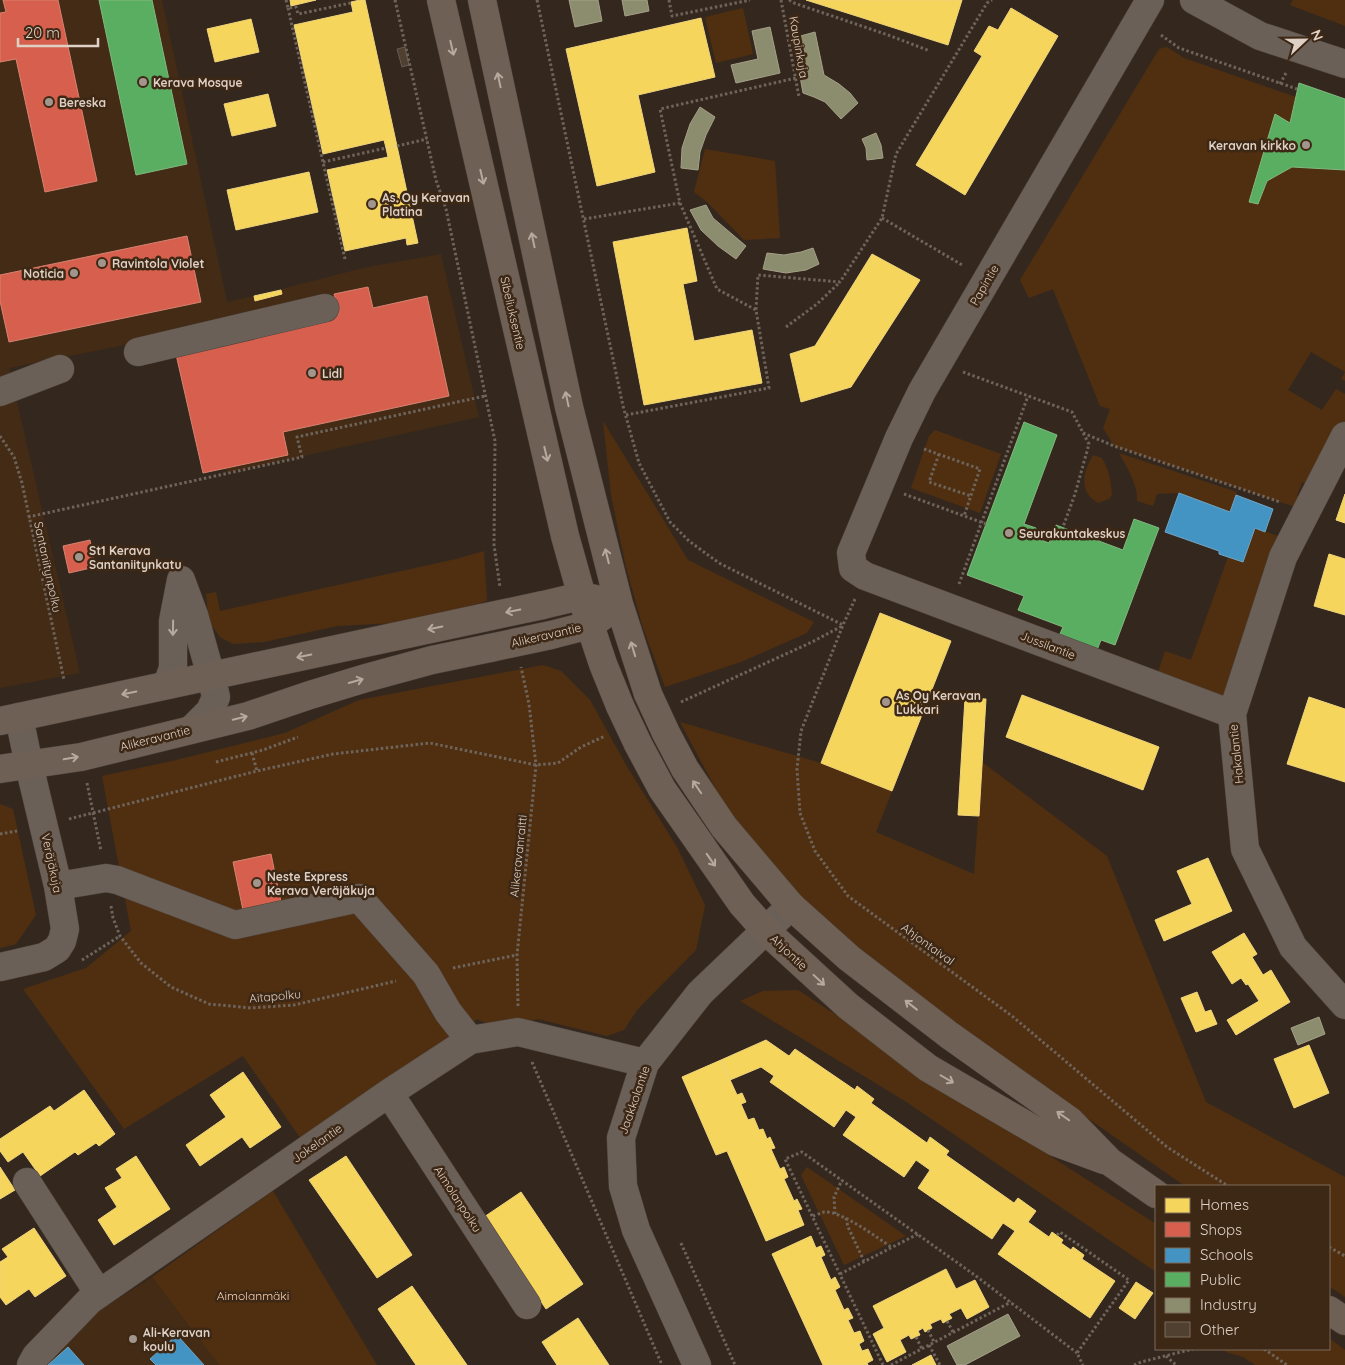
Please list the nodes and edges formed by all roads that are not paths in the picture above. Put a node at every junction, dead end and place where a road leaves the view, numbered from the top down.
1 (441, 0) edge
2 (482, 0) edge
3 (1150, 0) edge
4 (1194, 0) edge
5 (1345, 64) edge
6 (325, 308) dead end
7 (138, 352) dead end
8 (60, 369) dead end
9 (0, 392) edge
10 (1345, 436) edge
11 (865, 576) joint
12 (582, 596) junction
13 (619, 604) junction
14 (590, 625) junction
15 (200, 634) junction
16 (246, 668) junction
17 (211, 676) junction
18 (167, 685) junction
19 (1232, 714) junction
20 (9, 719) edge
21 (192, 729) junction
22 (29, 766) junction
23 (0, 769) edge
24 (58, 886) junction
25 (791, 906) junction
26 (765, 930) junction
27 (0, 967) edge
28 (1345, 1005) edge
29 (470, 1040) junction
30 (645, 1063) junction
31 (389, 1093) junction
32 (1110, 1162) junction
33 (27, 1182) dead end
34 (1155, 1193) edge
35 (99, 1294) junction
36 (527, 1305) dead end
37 (1330, 1311) edge
38 (1345, 1321) edge
39 (30, 1365) edge
40 (697, 1365) edge

1 -> 12 main road, Sibeliuksentie
13 -> 2 main road
3 - 11 street, Papintie
4 - 5 street
6 - 7 street
8 - 9 street
10 - 19 street, Hakalantie
11 - 19 street, Jussilantie
12 - 13 main road
12 - 14 main road, Sibeliuksentie
12 -> 16 main road, bridge
13 - 14 main road, Alikeravantie
25 -> 13 main road, Ahjontie, bridge
21 -> 14 main road, Alikeravantie, bridge
14 -> 26 main road, Ahjontie, bridge
15 - 16 street
15 - 17 street
15 -> 18 street
16 - 17 main road
17 - 18 main road
17 - 21 street
18 -> 20 main road
19 - 28 street, Hakalantie
20 - 22 street, Veräjäkuja
22 -> 21 main road, Alikeravantie
22 - 23 main road, Alikeravantie
22 - 24 street, Veräjäkuja
24 - 27 street, Veräjäkuja
24 - 29 street
25 - 26 street, Jaakkolantie
32 -> 25 main road, Ahjontie
26 - 30 street, Jaakkolantie
26 -> 32 main road, Ahjontie
29 - 30 street, Jokelantie
29 - 31 street, Jokelantie
30 - 40 street, Jaakkolantie
31 - 35 street, Jokelantie
31 - 36 street, Aimolanpolku
32 - 34 main road, Ahjontie
33 - 35 street
35 - 39 street, Jokelantie
37 - 38 main road

